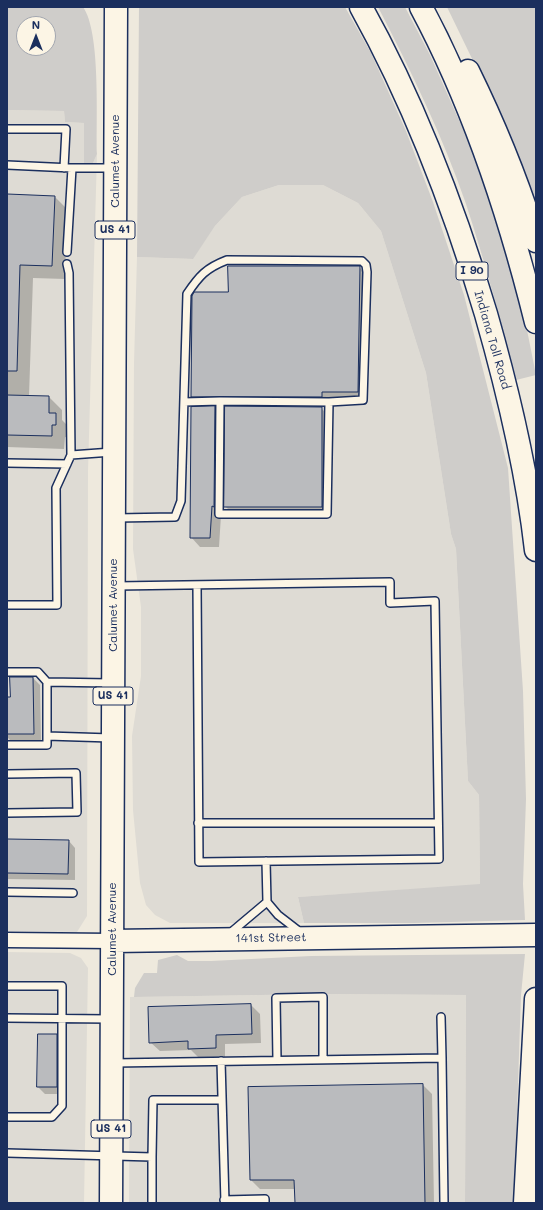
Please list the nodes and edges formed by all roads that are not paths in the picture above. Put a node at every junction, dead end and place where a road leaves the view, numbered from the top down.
1 (116, 7) edge
2 (361, 7) edge
3 (421, 7) edge
4 (435, 7) edge
5 (7, 129) edge
6 (7, 165) edge
7 (64, 168) junction
8 (72, 168) junction
9 (115, 168) junction
10 (536, 241) edge
11 (67, 252) dead end
12 (67, 264) dead end
13 (536, 322) edge
14 (220, 401) junction
15 (184, 402) junction
16 (330, 402) junction
17 (114, 452) junction
18 (71, 456) junction
19 (7, 463) edge
20 (67, 464) junction
21 (114, 518) junction
22 (536, 550) edge
23 (197, 585) junction
24 (113, 586) junction
25 (7, 605) edge
26 (7, 672) edge
27 (48, 682) junction
28 (113, 683) junction
29 (47, 736) junction
30 (112, 738) junction
31 (7, 745) edge
32 (7, 774) edge
33 (7, 813) edge
34 (198, 823) junction
35 (438, 823) junction
36 (266, 861) junction
37 (7, 892) edge
38 (72, 893) dead end
39 (267, 902) junction
40 (536, 935) edge
41 (308, 937) junction
42 (218, 939) junction
43 (7, 940) edge
44 (112, 941) junction
45 (7, 986) edge
46 (536, 999) edge
47 (441, 1017) dead end
48 (7, 1018) edge
49 (62, 1018) junction
50 (111, 1019) junction
51 (442, 1058) junction
52 (277, 1060) junction
53 (323, 1060) junction
54 (221, 1061) junction
55 (112, 1063) junction
56 (222, 1100) junction
57 (7, 1117) edge
58 (7, 1153) edge
59 (111, 1156) junction
60 (152, 1157) junction
61 (225, 1201) edge
62 (111, 1203) edge
63 (152, 1203) edge
64 (265, 1203) edge
65 (444, 1203) edge
66 (526, 1203) edge

1 - 9 main road, Calumet Avenue / US 41
2 - 22 main road, Indiana Toll Road / I 90
3 - 13 main road
4 - 10 main road
5 - 7 lane
6 - 7 lane
7 - 8 lane
8 - 9 lane
8 - 11 lane
9 - 17 main road, Calumet Avenue / US 41
12 - 18 lane
14 - 15 lane
14 - 16 lane
14 - 16 lane
15 - 16 lane
15 - 21 lane
17 - 18 lane
17 - 21 main road, Calumet Avenue / US 41
18 - 20 lane
19 - 20 lane
20 - 25 lane
21 - 24 main road, Calumet Avenue / US 41
23 - 24 lane
23 - 34 lane
23 - 35 lane
24 - 28 main road, Calumet Avenue / US 41
26 - 27 lane
27 - 28 lane
27 - 29 lane
28 - 30 main road, Calumet Avenue / US 41
29 - 30 lane
29 - 31 lane
30 - 44 main road, Calumet Avenue / US 41
32 - 33 lane
34 - 35 lane
34 - 36 lane
35 - 36 lane
36 - 39 lane
37 - 38 lane
39 - 41 lane
39 - 42 lane
40 - 41 main road, 141st Street
41 - 42 main road, 141st Street
42 - 44 main road, 141st Street
43 - 44 street, 141st Street
44 - 50 main road, Calumet Avenue / US 41
45 - 49 lane
46 - 66 main road
47 - 51 lane
48 - 49 lane
49 - 50 lane
49 - 57 lane
50 - 55 main road, Calumet Avenue / US 41
51 - 53 lane
51 - 65 lane
52 - 53 lane
52 - 53 lane
52 - 54 lane
54 - 55 lane
54 - 56 lane
55 - 59 main road, Calumet Avenue / US 41
56 - 60 lane
56 - 61 lane
58 - 59 lane
59 - 60 lane
59 - 62 main road, Calumet Avenue / US 41
60 - 63 lane
61 - 64 lane

